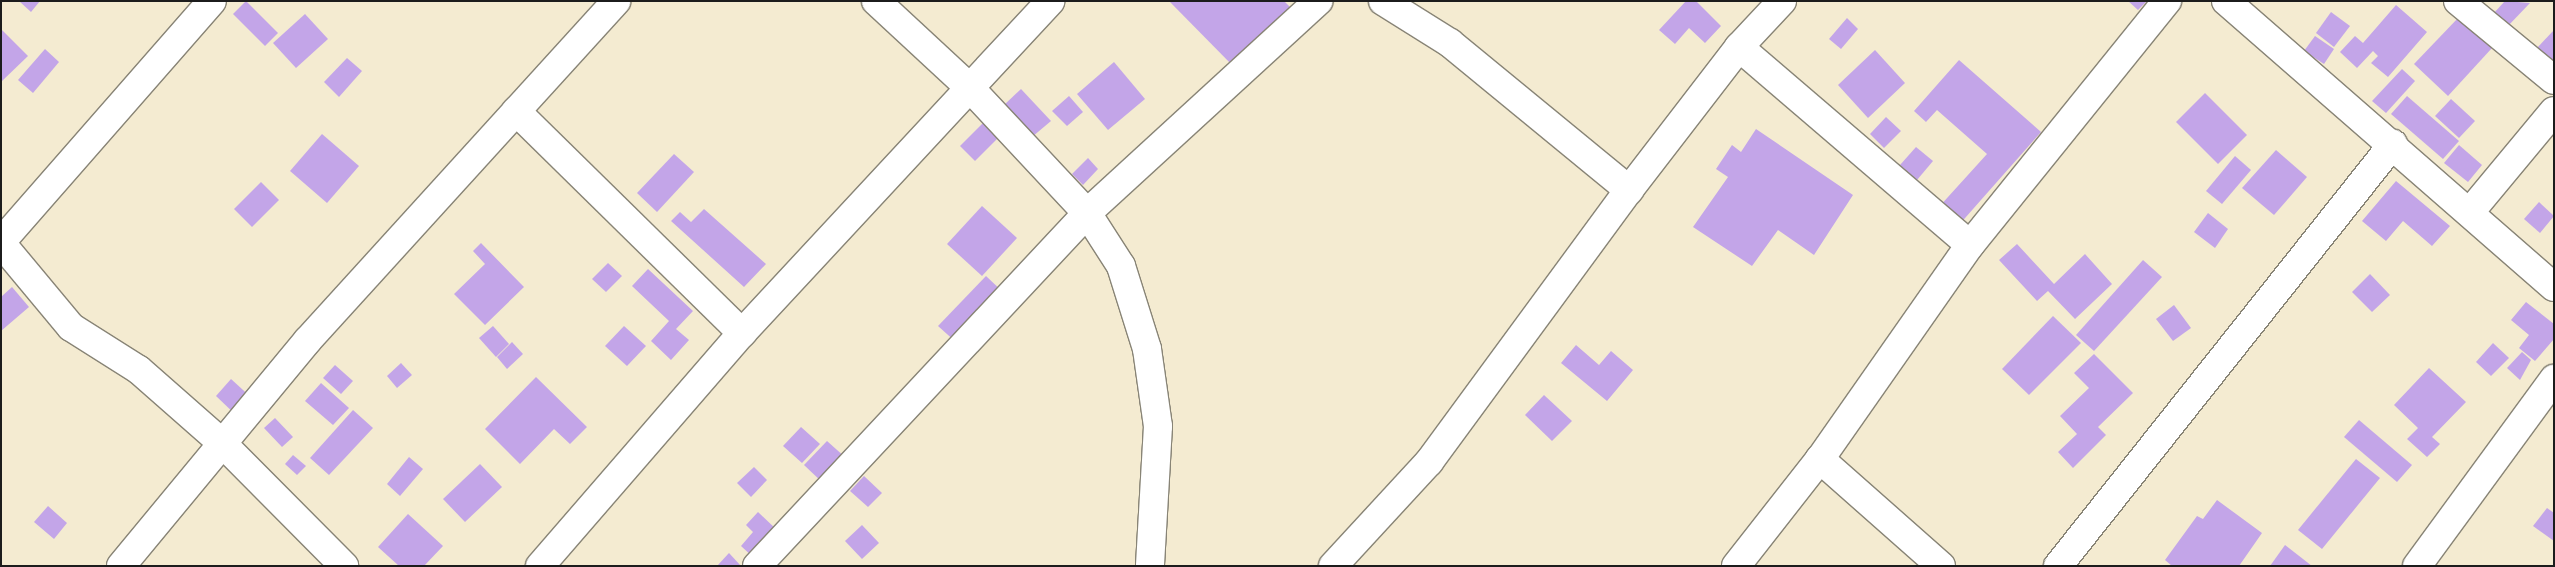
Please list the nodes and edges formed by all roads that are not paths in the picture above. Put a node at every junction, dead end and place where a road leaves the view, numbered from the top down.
1 (212, 1) edge
2 (616, 1) edge
3 (876, 1) edge
4 (1050, 1) edge
5 (1318, 1) edge
6 (1383, 1) edge
7 (1782, 1) edge
8 (2167, 1) edge
9 (2226, 1) edge
10 (2458, 1) edge
11 (1418, 8) edge
12 (1739, 48) junction
13 (2554, 80) edge
14 (971, 89) junction
15 (516, 111) junction
16 (2554, 111) edge
17 (2393, 144) junction
18 (1629, 190) junction
19 (2470, 212) junction
20 (1087, 213) junction
21 (1, 242) edge
22 (1970, 245) junction
23 (2554, 287) edge
24 (742, 334) junction
25 (2554, 379) edge
26 (221, 442) junction
27 (1820, 459) junction
28 (121, 566) edge
29 (344, 566) edge
30 (540, 566) edge
31 (756, 566) edge
32 (1150, 566) edge
33 (1333, 566) edge
34 (1736, 566) edge
35 (1941, 566) edge
36 (2058, 566) edge
37 (2417, 566) edge

1 - 21 street
2 - 15 street
3 - 14 street
4 - 14 street
5 - 20 street
6 - 11 street
7 - 12 street
8 - 22 street
9 - 17 street
10 - 13 street
11 - 18 street
12 - 18 street
12 - 22 street
14 - 20 street
14 - 24 street
15 - 24 street
15 - 26 street
16 - 19 street
17 - 19 street
17 - 36 street
18 - 33 street
19 - 23 street
20 - 31 street
20 - 32 street
21 - 26 street
22 - 27 street
24 - 30 street
25 - 37 street
26 - 28 street
26 - 29 street
27 - 34 street
27 - 35 street

